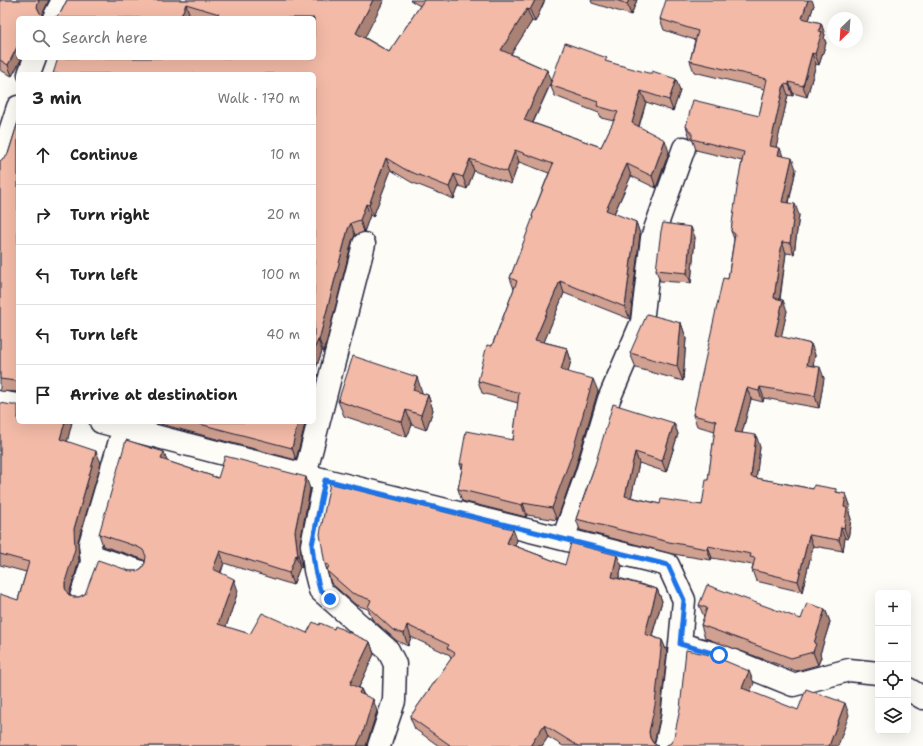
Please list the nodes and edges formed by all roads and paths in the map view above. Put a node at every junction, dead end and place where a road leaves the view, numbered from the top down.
1 (63, 0) edge
2 (55, 16) edge
3 (34, 60) edge
4 (30, 72) edge
5 (16, 113) edge
6 (684, 148) dead end
7 (0, 162) edge
8 (364, 244) dead end
9 (0, 402) edge
10 (16, 405) edge
11 (110, 424) edge
12 (124, 427) junction
13 (315, 477) junction
14 (563, 540) junction
15 (92, 556) junction
16 (138, 571) edge
17 (81, 597) edge
18 (680, 644) junction
19 (875, 673) edge
20 (911, 692) edge
21 (923, 698) edge
22 (379, 746) edge
23 (666, 746) edge

1 - 2 street
3 - 4 street
5 - 7 street
6 - 14 street
8 - 13 street
9 - 10 street
11 - 12 street
12 - 13 street
12 - 15 street
13 - 14 street
13 - 22 street
14 - 18 street
15 - 16 street
15 - 17 street
18 - 19 street
18 - 23 street
20 - 21 street

